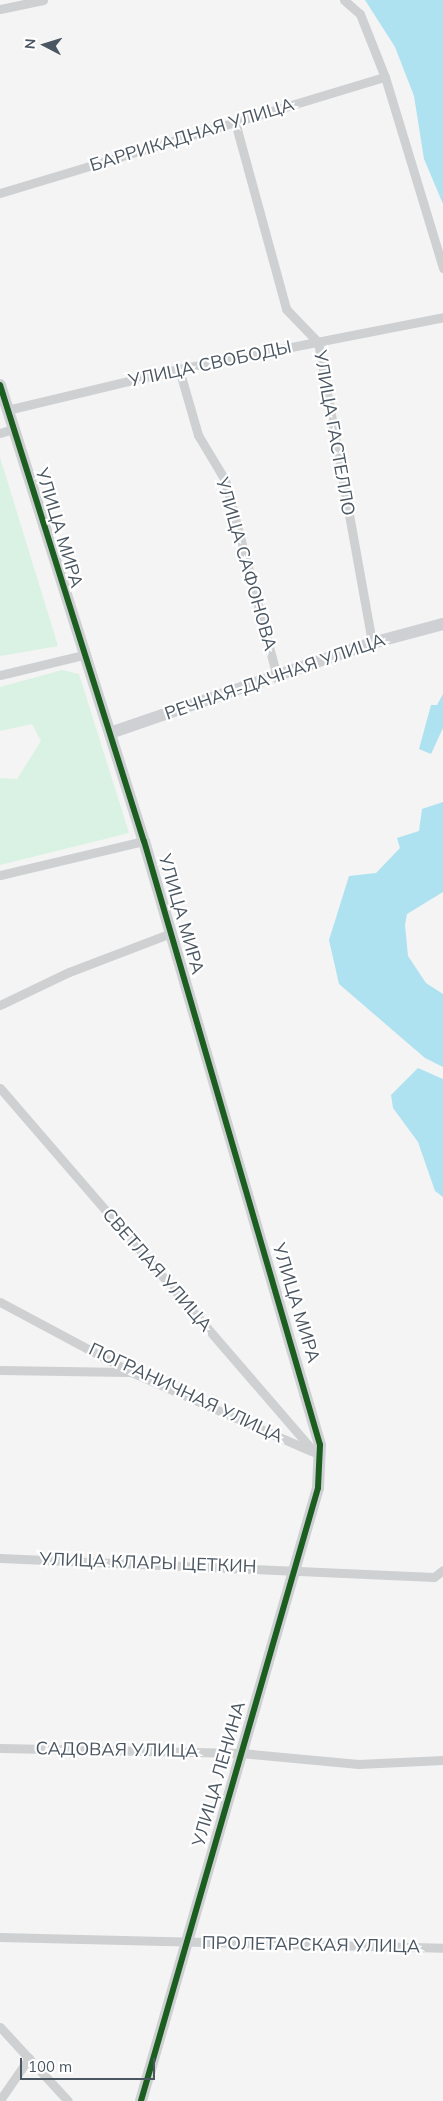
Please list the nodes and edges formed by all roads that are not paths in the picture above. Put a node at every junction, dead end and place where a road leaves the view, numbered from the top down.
1 (43, 0) edge
2 (344, 0) edge
3 (0, 8) edge
4 (385, 77) junction
5 (235, 122) junction
6 (0, 193) edge
7 (443, 268) edge
8 (443, 318) edge
9 (318, 342) junction
10 (179, 369) junction
11 (0, 386) edge
12 (7, 410) junction
13 (13, 430) junction
14 (0, 433) edge
15 (442, 624) edge
16 (372, 643) junction
17 (83, 655) junction
18 (0, 675) edge
19 (277, 677) junction
20 (110, 733) junction
21 (144, 841) junction
22 (0, 875) edge
23 (171, 933) junction
24 (0, 1005) edge
25 (0, 1088) edge
26 (0, 1302) edge
27 (0, 1370) edge
28 (130, 1372) junction
29 (317, 1454) junction
30 (0, 1558) edge
31 (296, 1568) junction
32 (443, 1570) edge
33 (0, 1748) edge
34 (241, 1753) junction
35 (443, 1760) edge
36 (0, 1937) edge
37 (187, 1942) junction
38 (443, 1948) edge
39 (0, 2027) edge
40 (29, 2058) junction
41 (0, 2100) edge
42 (68, 2101) edge
43 (141, 2101) edge

1 - 3 street
2 - 4 street
4 - 5 street, БАРРИКАДНАЯ УЛИЦА
4 - 7 street
5 - 6 street, БАРРИКАДНАЯ УЛИЦА
5 - 9 street, УЛИЦА ГАСТЕЛЛО
8 - 9 street, УЛИЦА СВОБОДЫ
9 - 10 street, УЛИЦА СВОБОДЫ
9 - 16 street, УЛИЦА ГАСТЕЛЛО
10 - 12 street, УЛИЦА СВОБОДЫ
10 - 19 street, УЛИЦА САФОНОВА
11 - 12 street, УЛИЦА МИРА
12 - 13 street, УЛИЦА МИРА
13 - 14 street
13 - 17 street, УЛИЦА МИРА
15 - 16 street, РЕЧНАЯ-ДАЧНАЯ УЛИЦА
16 - 19 street, РЕЧНАЯ-ДАЧНАЯ УЛИЦА
17 - 18 street
17 - 20 street, УЛИЦА МИРА
19 - 20 street, РЕЧНАЯ-ДАЧНАЯ УЛИЦА
20 - 21 street, УЛИЦА МИРА
21 - 22 street
21 - 23 street, УЛИЦА МИРА
23 - 24 street
23 - 29 street, УЛИЦА МИРА
25 - 29 street, СВЕТЛАЯ УЛИЦА
26 - 28 street, ПОГРАНИЧНАЯ УЛИЦА
27 - 28 street
28 - 29 street, ПОГРАНИЧНАЯ УЛИЦА
29 - 31 street, УЛИЦА ЛЕНИНА
30 - 31 street, УЛИЦА КЛАРЫ ЦЕТКИН
31 - 32 street, УЛИЦА КЛАРЫ ЦЕТКИН
31 - 34 street, УЛИЦА ЛЕНИНА
33 - 34 street, САДОВАЯ УЛИЦА
34 - 35 street, САДОВАЯ УЛИЦА
34 - 37 street, УЛИЦА ЛЕНИНА
36 - 37 street, ПРОЛЕТАРСКАЯ УЛИЦА
37 - 38 street, ПРОЛЕТАРСКАЯ УЛИЦА
37 - 43 street, УЛИЦА ЛЕНИНА
39 - 40 street
40 - 41 street
40 - 42 street

